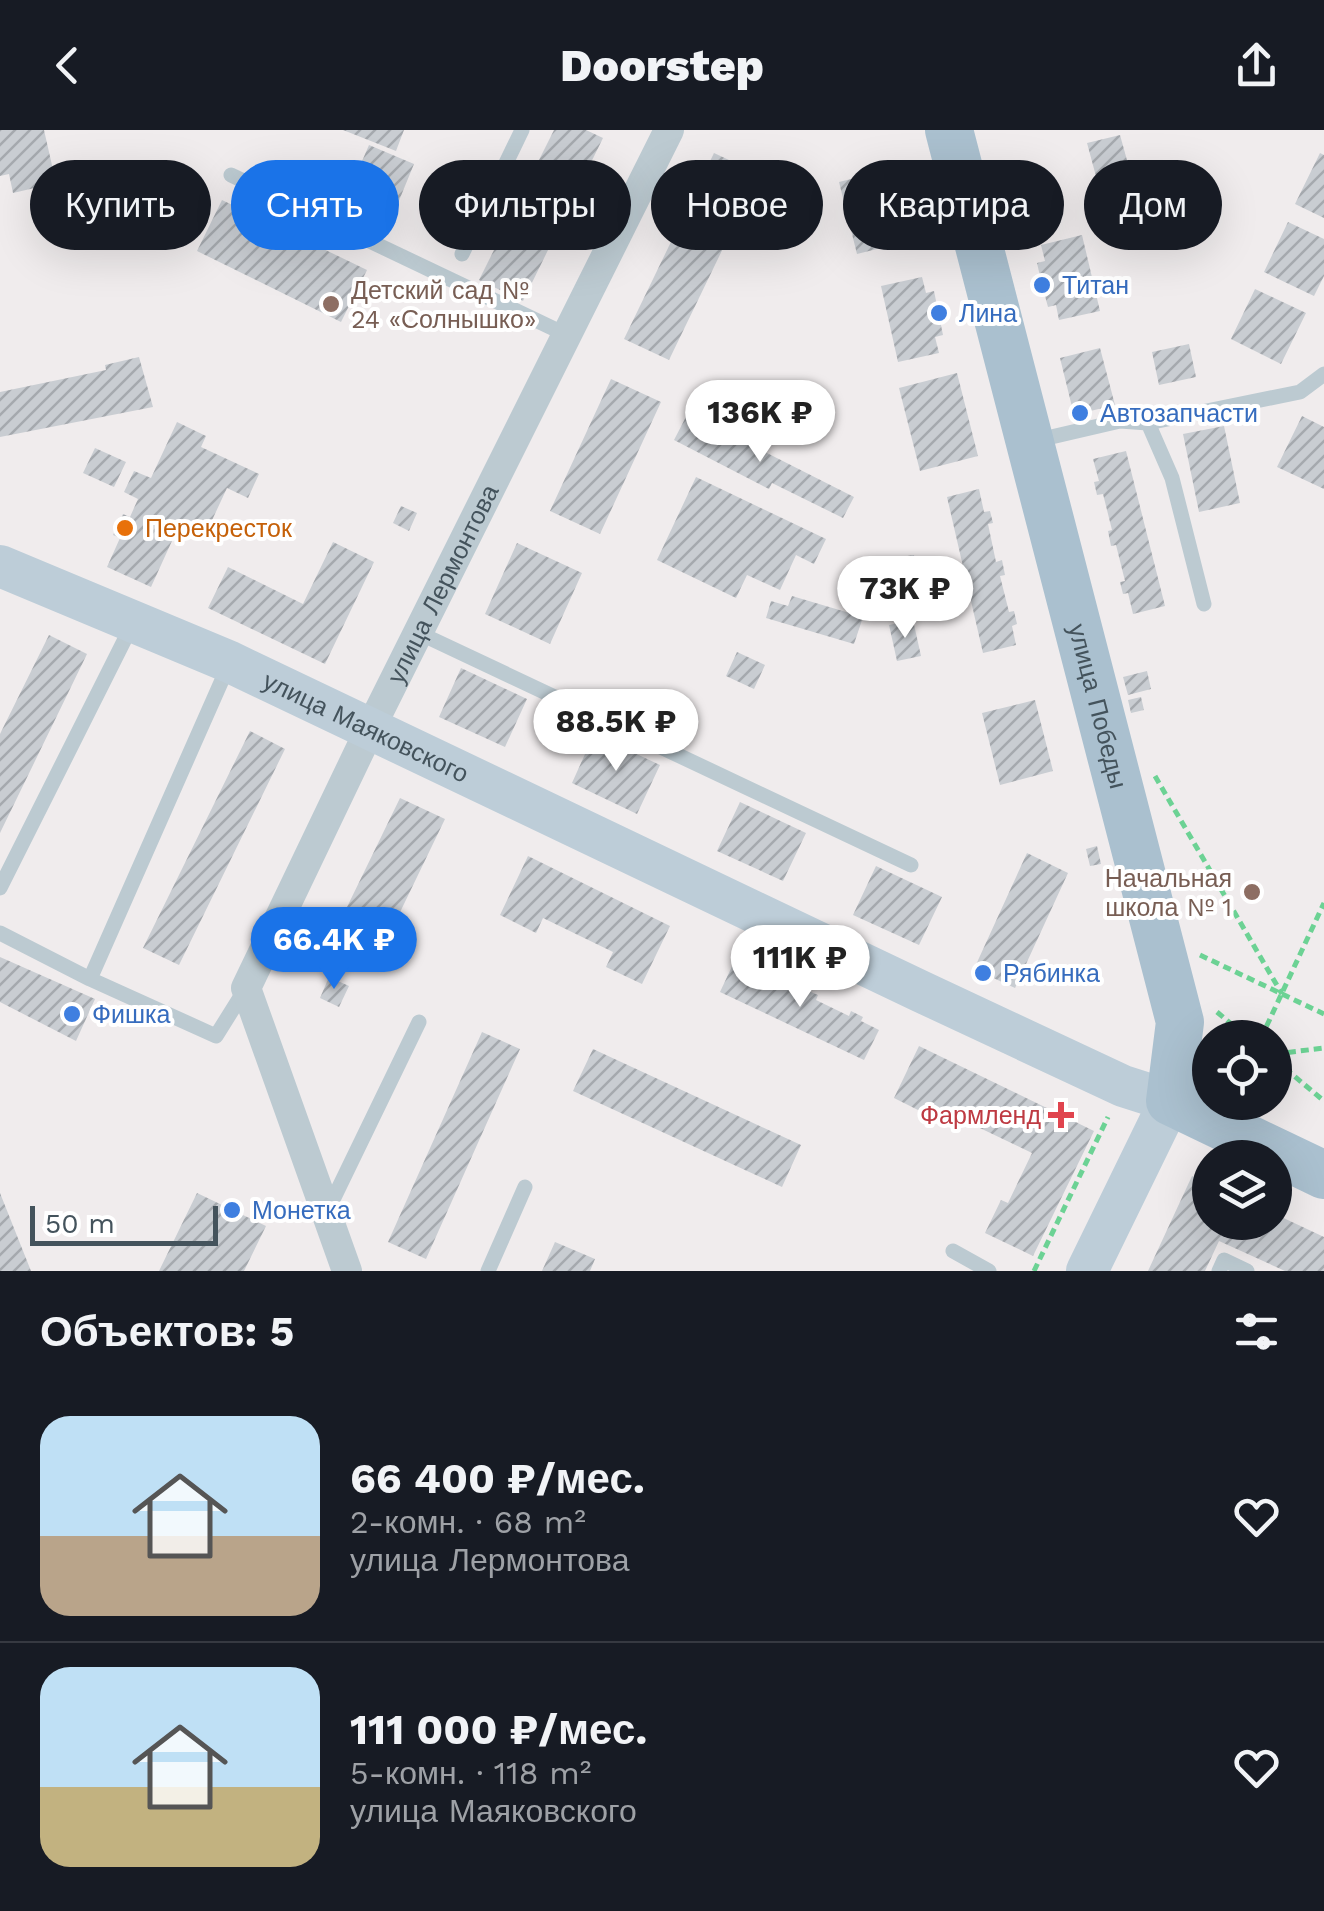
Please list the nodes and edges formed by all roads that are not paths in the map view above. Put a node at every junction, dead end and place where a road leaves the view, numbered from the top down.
1 (522, 130) edge
2 (670, 130) edge
3 (949, 130) edge
4 (230, 175) dead end
5 (462, 254) dead end
6 (567, 335) junction
7 (1324, 374) edge
8 (1148, 423) junction
9 (1030, 442) junction
10 (0, 566) edge
11 (1204, 604) dead end
12 (134, 621) junction
13 (418, 633) junction
14 (230, 662) junction
15 (370, 729) junction
16 (911, 865) dead end
17 (0, 888) edge
18 (0, 933) edge
19 (90, 979) junction
20 (246, 988) junction
21 (419, 1022) dead end
22 (1170, 1102) junction
23 (1324, 1175) edge
24 (525, 1188) dead end
25 (326, 1213) junction
26 (953, 1251) dead end
27 (347, 1271) edge
28 (488, 1271) edge
29 (989, 1271) edge
30 (1087, 1271) edge
31 (1219, 1271) edge
32 (1247, 1271) edge

1 - 5 lane
2 - 6 street, улица Лермонтова
3 - 9 main road, улица Победы
4 - 6 lane
6 - 13 street, улица Лермонтова
7 - 8 lane
8 - 9 lane
8 - 11 lane
9 - 22 main road, улица Победы
10 - 12 street, улица Маяковского
12 - 14 street, улица Маяковского
12 - 17 lane
13 - 15 street, улица Лермонтова
13 - 16 lane
14 - 15 street, улица Маяковского
14 - 19 lane
15 - 20 street, улица Лермонтова
15 - 22 street, улица Маяковского
18 - 19 lane
19 - 20 lane
20 - 25 street
21 - 25 lane
22 - 23 main road, улица Маяковского
22 - 30 street, улица Победы
24 - 28 lane
25 - 27 street
26 - 29 lane
31 - 32 lane

